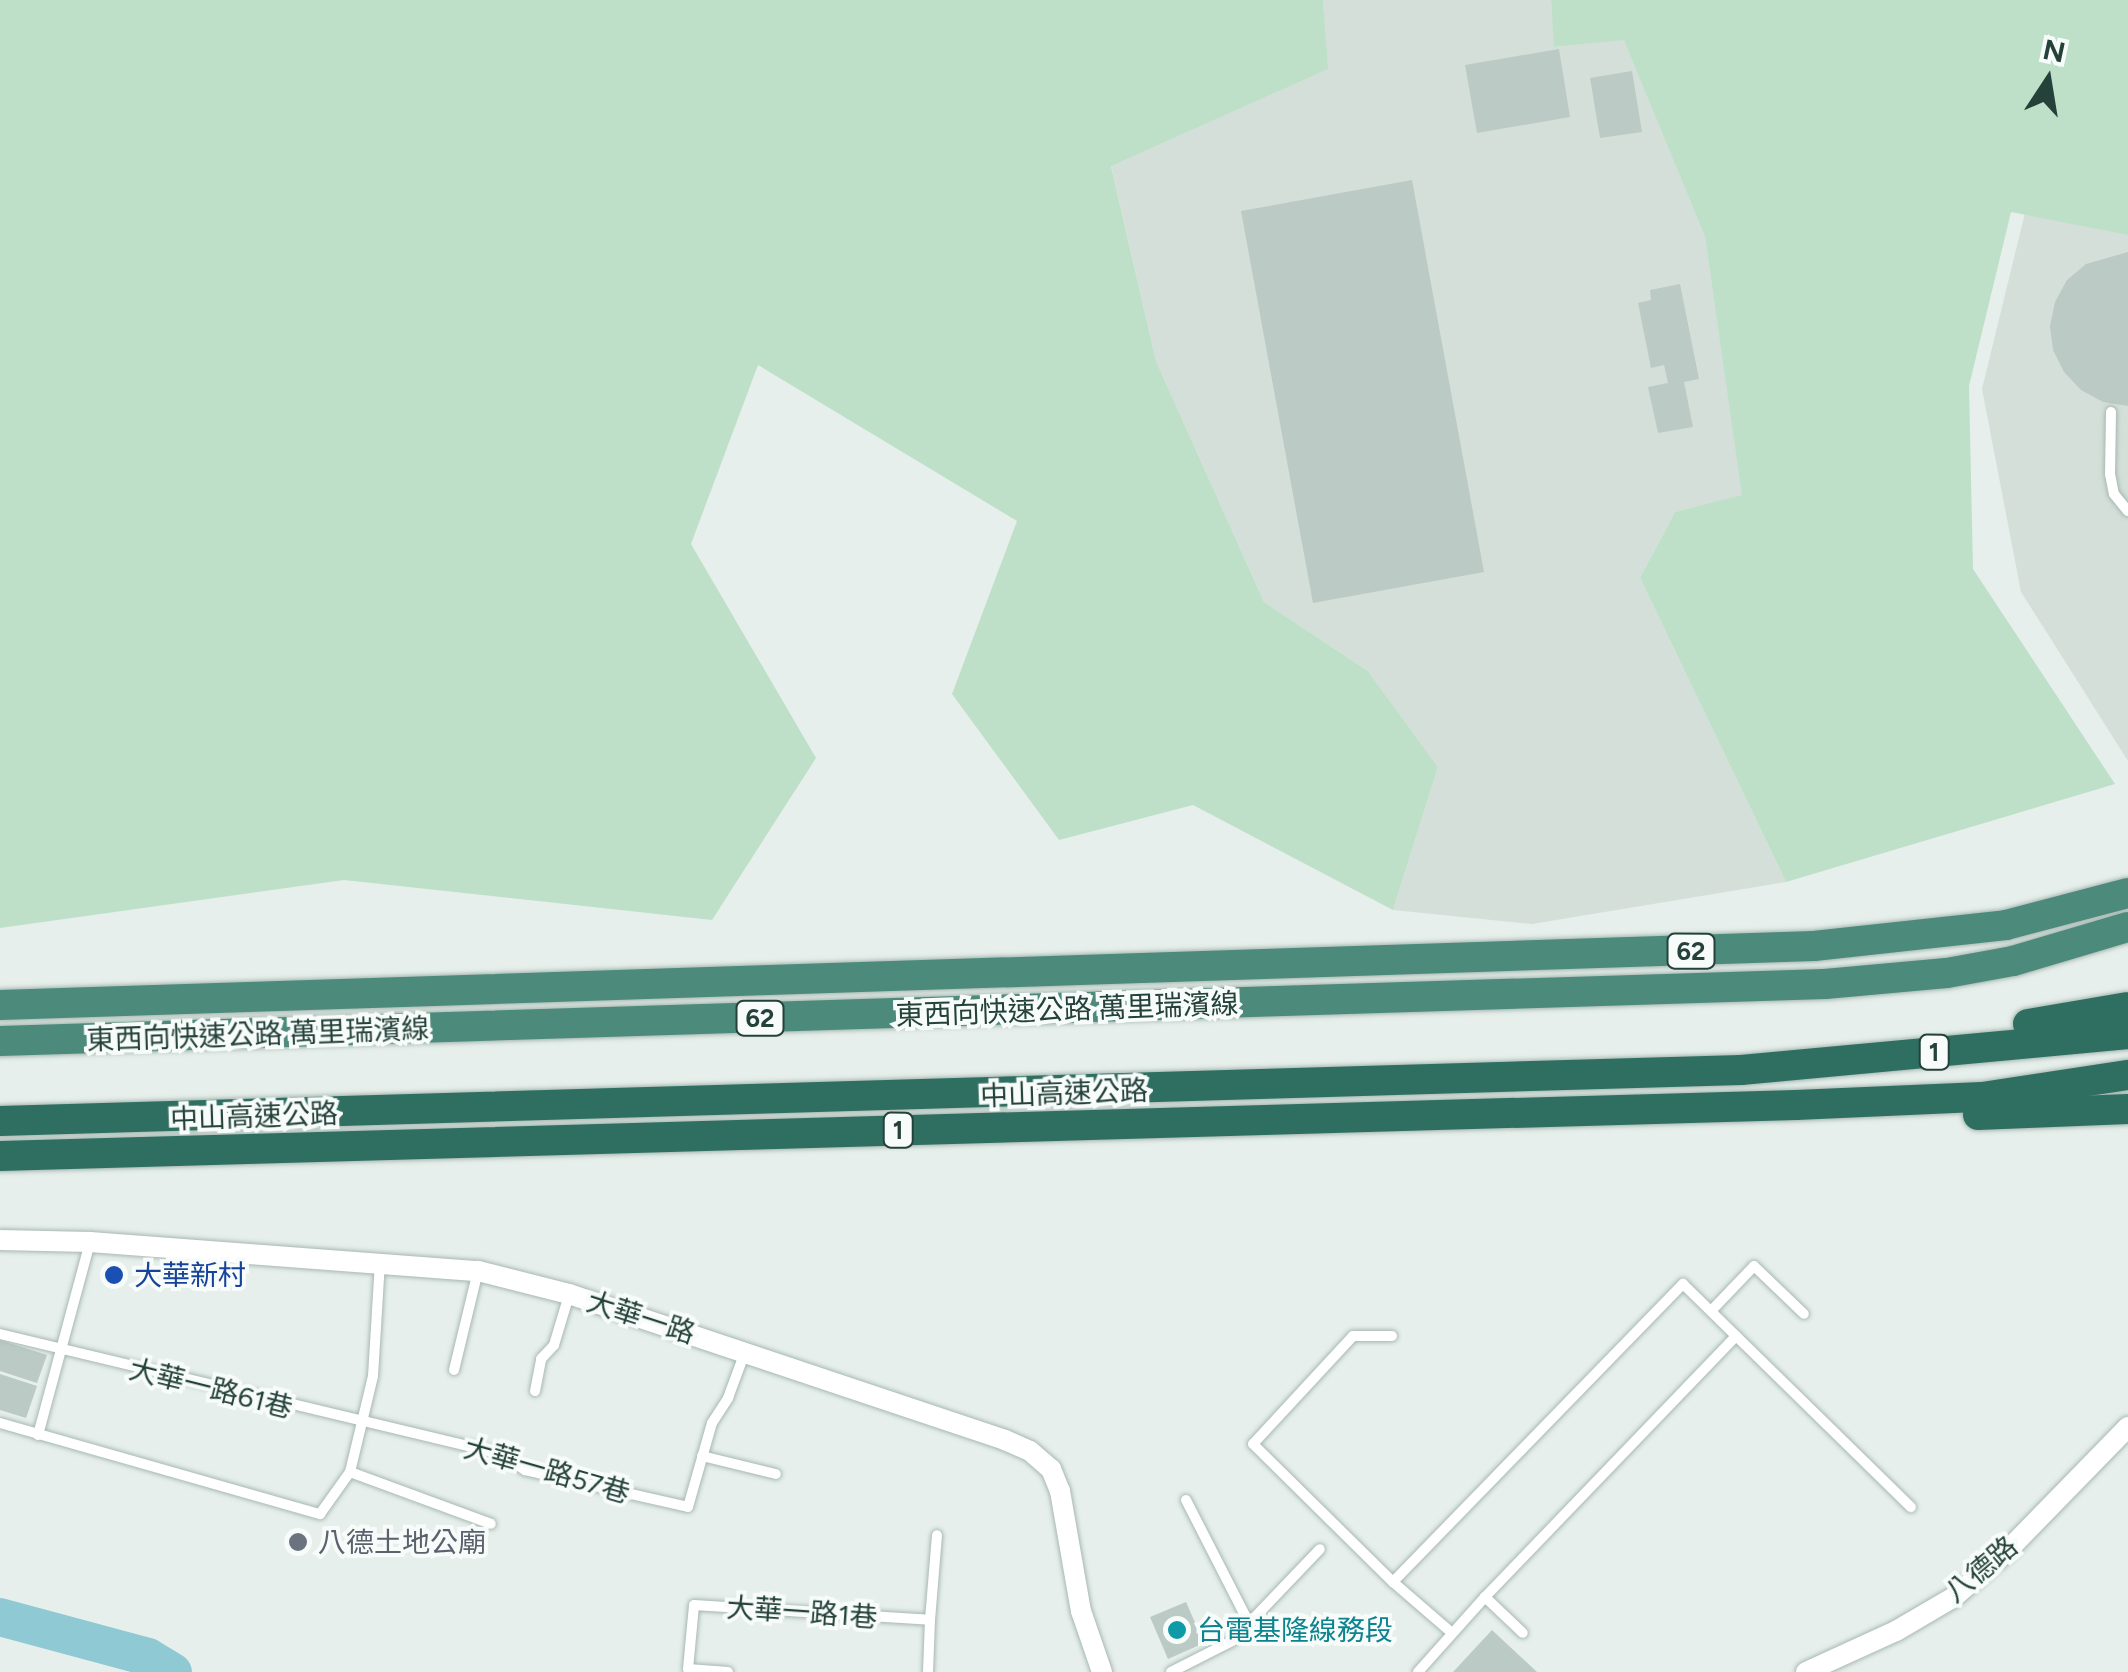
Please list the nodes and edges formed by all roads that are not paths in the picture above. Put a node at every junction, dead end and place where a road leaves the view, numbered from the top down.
1 (2111, 412) dead end
2 (2128, 511) edge
3 (2128, 893) edge
4 (2128, 928) edge
5 (0, 1006) edge
6 (2128, 1006) edge
7 (2128, 1034) edge
8 (0, 1042) edge
9 (1741, 1070) junction
10 (2128, 1076) edge
11 (1796, 1105) junction
12 (2128, 1109) edge
13 (0, 1121) edge
14 (0, 1156) edge
15 (0, 1240) edge
16 (90, 1242) junction
17 (380, 1261) junction
18 (478, 1272) junction
19 (569, 1294) junction
20 (1711, 1312) junction
21 (1804, 1314) dead end
22 (0, 1334) edge
23 (1392, 1336) dead end
24 (1736, 1336) junction
25 (61, 1352) junction
26 (746, 1352) junction
27 (454, 1370) dead end
28 (534, 1391) dead end
29 (0, 1423) edge
30 (361, 1424) junction
31 (2128, 1427) edge
32 (38, 1435) junction
33 (702, 1456) junction
34 (350, 1472) junction
35 (776, 1474) dead end
36 (1186, 1500) dead end
37 (1911, 1507) dead end
38 (491, 1524) dead end
39 (937, 1536) dead end
40 (1320, 1549) dead end
41 (1394, 1582) junction
42 (1485, 1597) junction
43 (930, 1620) junction
44 (1250, 1623) junction
45 (1452, 1634) junction
46 (1522, 1634) dead end
47 (728, 1672) edge
48 (928, 1672) edge
49 (1102, 1672) edge
50 (1172, 1672) edge
51 (1418, 1672) edge
52 (1806, 1672) edge

1 - 2 lane
3 - 5 highway, 東西向快速公路 萬里瑞濱線 / 62
4 - 8 highway, 東西向快速公路 萬里瑞濱線 / 62
6 - 9 highway
7 - 9 highway, 中山高速公路 / 1
9 - 13 highway, 中山高速公路 / 1
10 - 11 highway, 中山高速公路 / 1
11 - 12 highway
11 - 14 highway, 中山高速公路 / 1
15 - 16 street, 大華一路
16 - 17 street, 大華一路
16 - 25 lane
17 - 18 street, 大華一路
17 - 30 lane
18 - 19 street, 大華一路
18 - 27 lane
19 - 26 street, 大華一路
19 - 28 lane
20 - 21 lane
20 - 24 lane
20 - 41 lane
22 - 25 lane, 大華一路61巷
23 - 41 lane
24 - 37 lane
24 - 42 lane
25 - 30 lane, 大華一路61巷
25 - 32 lane
26 - 33 lane, 大華一路57巷
26 - 49 street, 大華一路
29 - 32 lane
30 - 33 lane, 大華一路57巷
30 - 34 lane
31 - 52 street, 八德路
32 - 34 lane
33 - 35 lane
34 - 38 lane
36 - 44 lane
39 - 43 lane
40 - 44 lane
41 - 45 lane
42 - 45 lane
42 - 46 lane
43 - 47 lane, 大華一路1巷
43 - 48 lane
44 - 50 lane
45 - 51 lane

